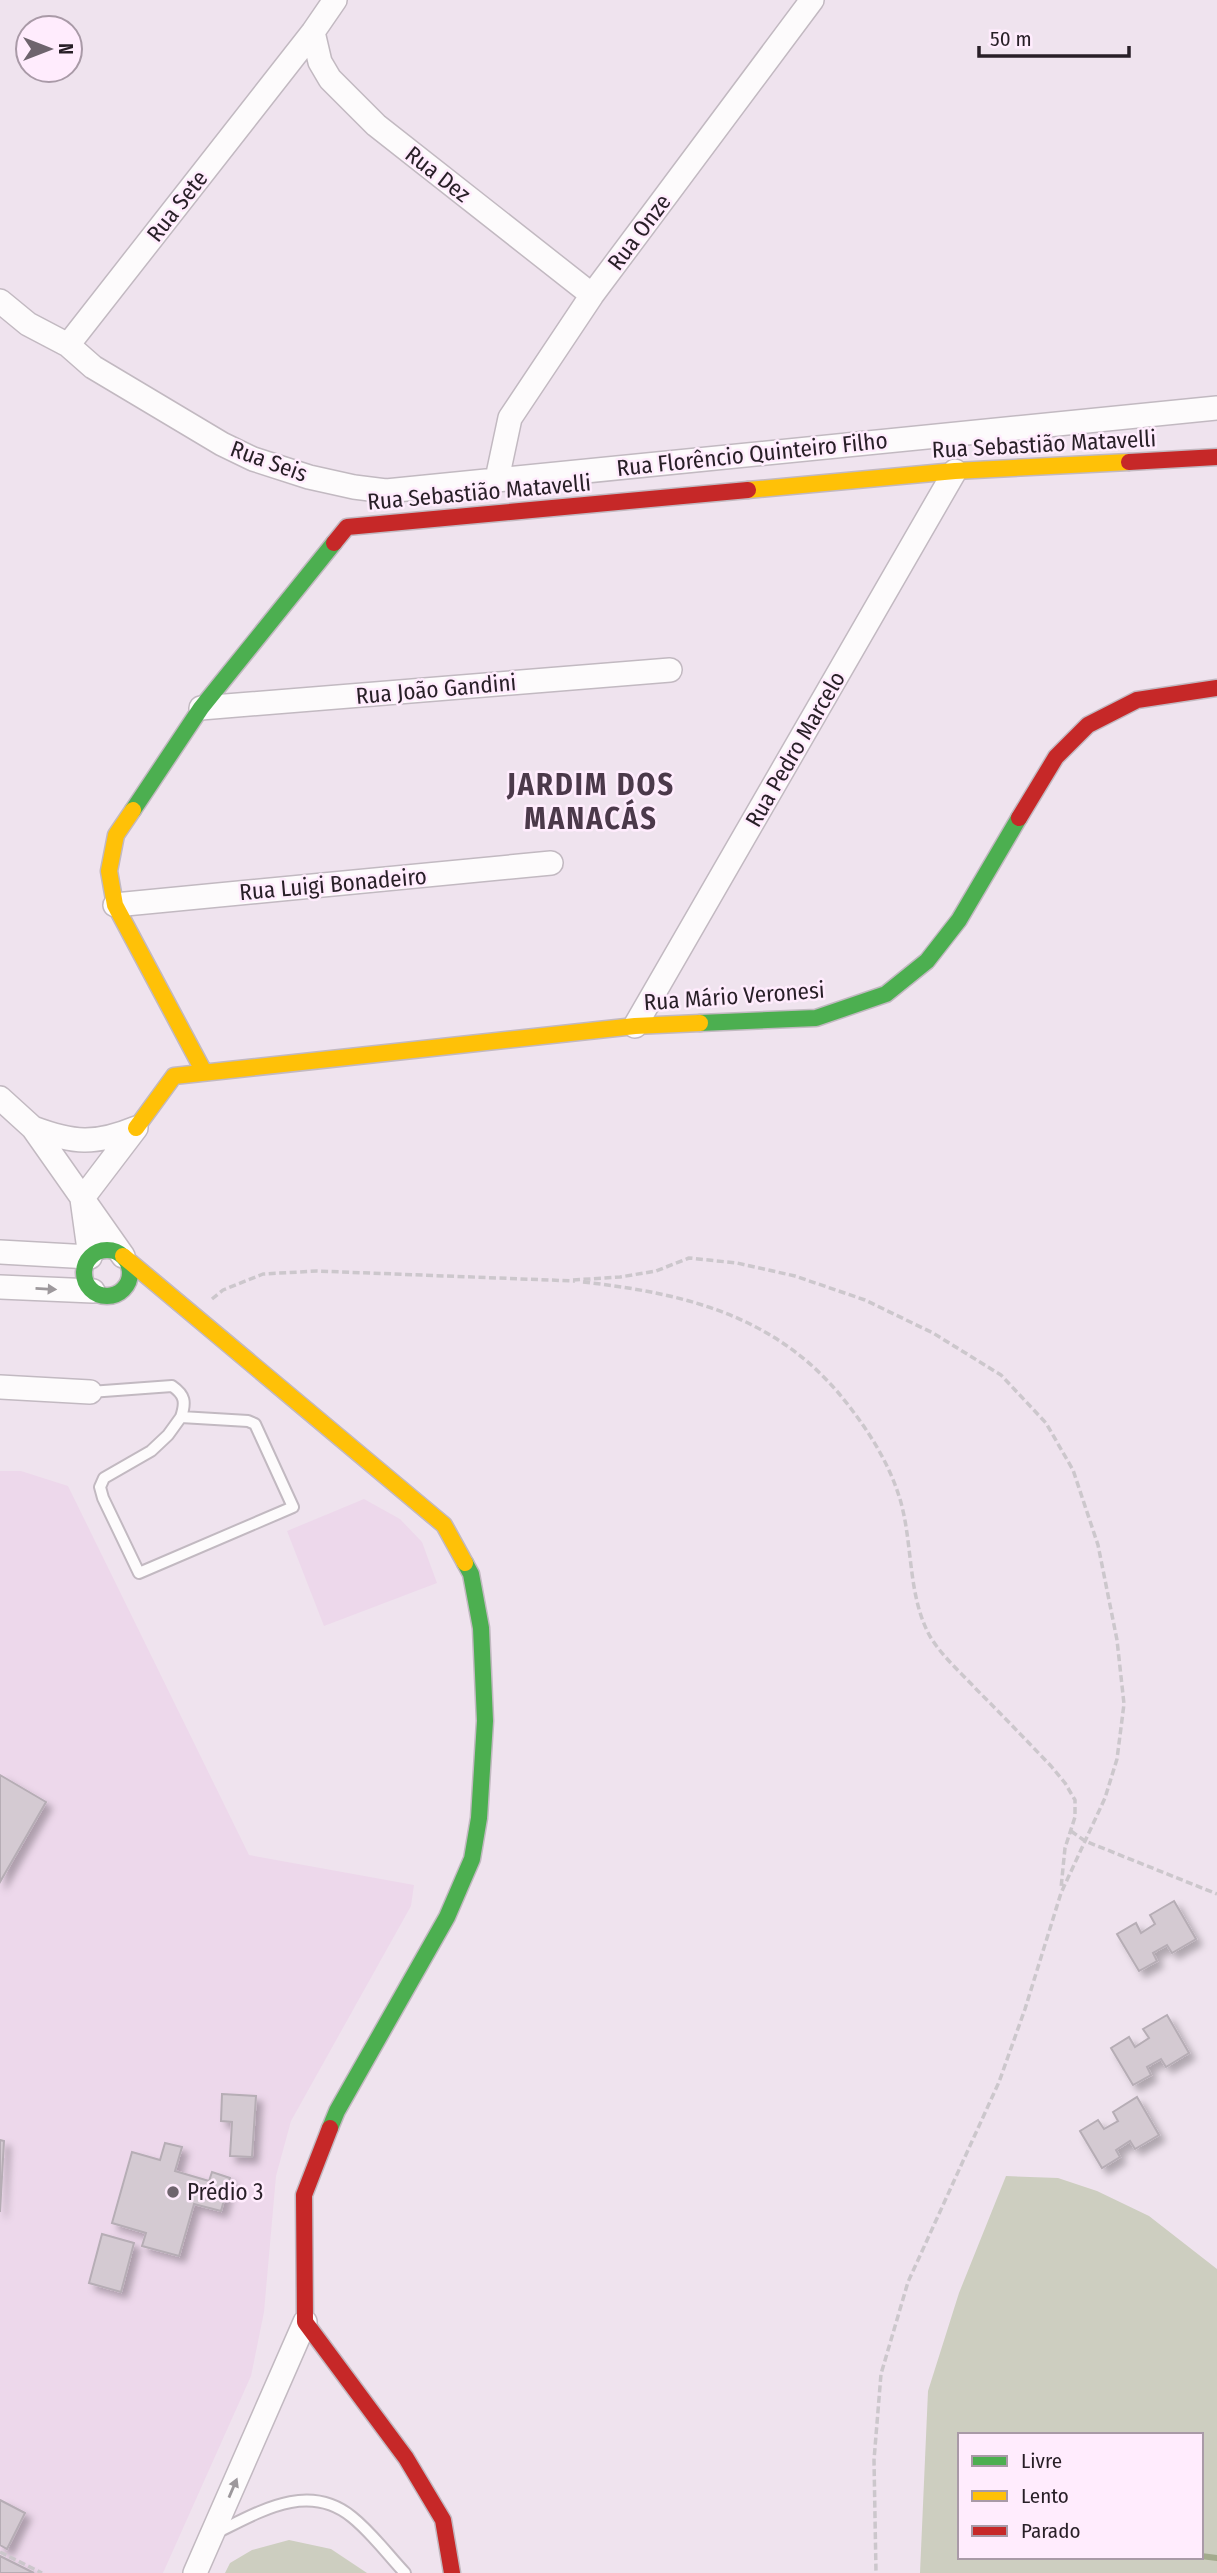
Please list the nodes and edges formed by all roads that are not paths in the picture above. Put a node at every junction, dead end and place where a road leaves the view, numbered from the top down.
1 (335, 0) edge
2 (812, 0) edge
3 (313, 32) junction
4 (592, 295) junction
5 (0, 301) edge
6 (68, 345) junction
7 (1217, 408) edge
8 (1217, 457) edge
9 (955, 471) junction
10 (496, 479) junction
11 (670, 670) dead end
12 (1217, 688) edge
13 (201, 708) junction
14 (551, 863) dead end
15 (115, 905) junction
16 (635, 1027) junction
17 (204, 1072) junction
18 (0, 1098) edge
19 (33, 1128) junction
20 (136, 1128) junction
21 (82, 1199) junction
22 (0, 1252) edge
23 (123, 1256) junction
24 (90, 1257) junction
25 (0, 1287) edge
26 (93, 1291) junction
27 (122, 1291) junction
28 (172, 1297) junction
29 (0, 1387) edge
30 (90, 1392) joint
31 (180, 1417) junction
32 (305, 2322) junction
33 (213, 2534) junction
34 (195, 2573) edge
35 (405, 2573) edge
36 (452, 2573) edge

1 - 3 street, Rua Sete
2 - 4 street, Rua Onze
3 - 4 street, Rua Dez
3 - 6 street, Rua Sete
4 - 10 street, Rua Onze
5 - 6 street
6 - 10 street, Rua Seis
7 - 10 street, Rua Florêncio Quinteiro Filho
8 - 9 street, Rua Sebastião Matavelli
9 - 13 street, Rua Sebastião Matavelli
9 - 16 street, Rua Pedro Marcelo
11 - 13 street, Rua João Gandini
12 - 16 street, Rua Mário Veronesi
13 - 15 street, Rua Sebastião Matavelli
14 - 15 street, Rua Luigi Bonadeiro
15 - 17 street, Rua Sebastião Matavelli
16 - 17 street, Rua Mário Veronesi
17 - 20 street, Rua Mário Veronesi
18 - 19 street
19 - 20 street
19 - 21 street
20 - 21 street
21 - 23 street
21 - 24 street
22 - 24 street
23 - 24 street
23 - 27 street
23 - 28 street
24 - 26 street
25 -> 26 street
26 - 27 street
27 - 28 street
28 - 32 street
29 - 30 street
30 - 31 lane
31 - 31 lane
33 -> 32 street
32 - 36 street
33 - 34 street
33 - 35 lane

